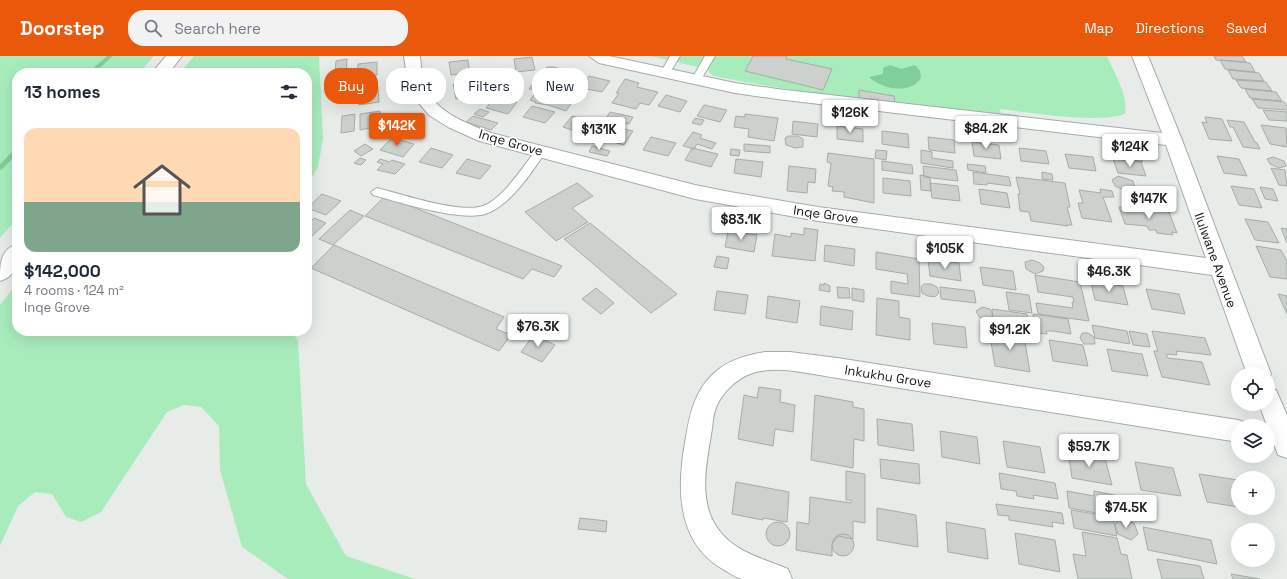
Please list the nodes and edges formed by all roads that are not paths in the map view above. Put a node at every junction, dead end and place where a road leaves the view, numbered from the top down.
1 (174, 56) edge
2 (412, 56) edge
3 (597, 56) edge
4 (675, 56) edge
5 (710, 56) edge
6 (1140, 56) edge
7 (164, 68) edge
8 (666, 72) junction
9 (697, 79) junction
10 (1173, 140) junction
11 (541, 151) junction
12 (377, 192) dead end
13 (12, 258) edge
14 (1219, 268) junction
15 (0, 273) edge
16 (1256, 367) edge
17 (1272, 411) edge
18 (1231, 430) edge
19 (1280, 440) edge
20 (778, 579) edge

1 - 7 street
2 - 11 street, Inqe Grove
3 - 8 street
4 - 8 lane
5 - 9 lane
6 - 10 street, Ilulwane Avenue
8 - 9 street
9 - 10 street
10 - 14 street, Ilulwane Avenue
11 - 12 lane
11 - 14 street, Inqe Grove
13 - 15 street
14 - 16 street, Ilulwane Avenue
17 - 19 street
18 - 20 street, Inkukhu Grove

